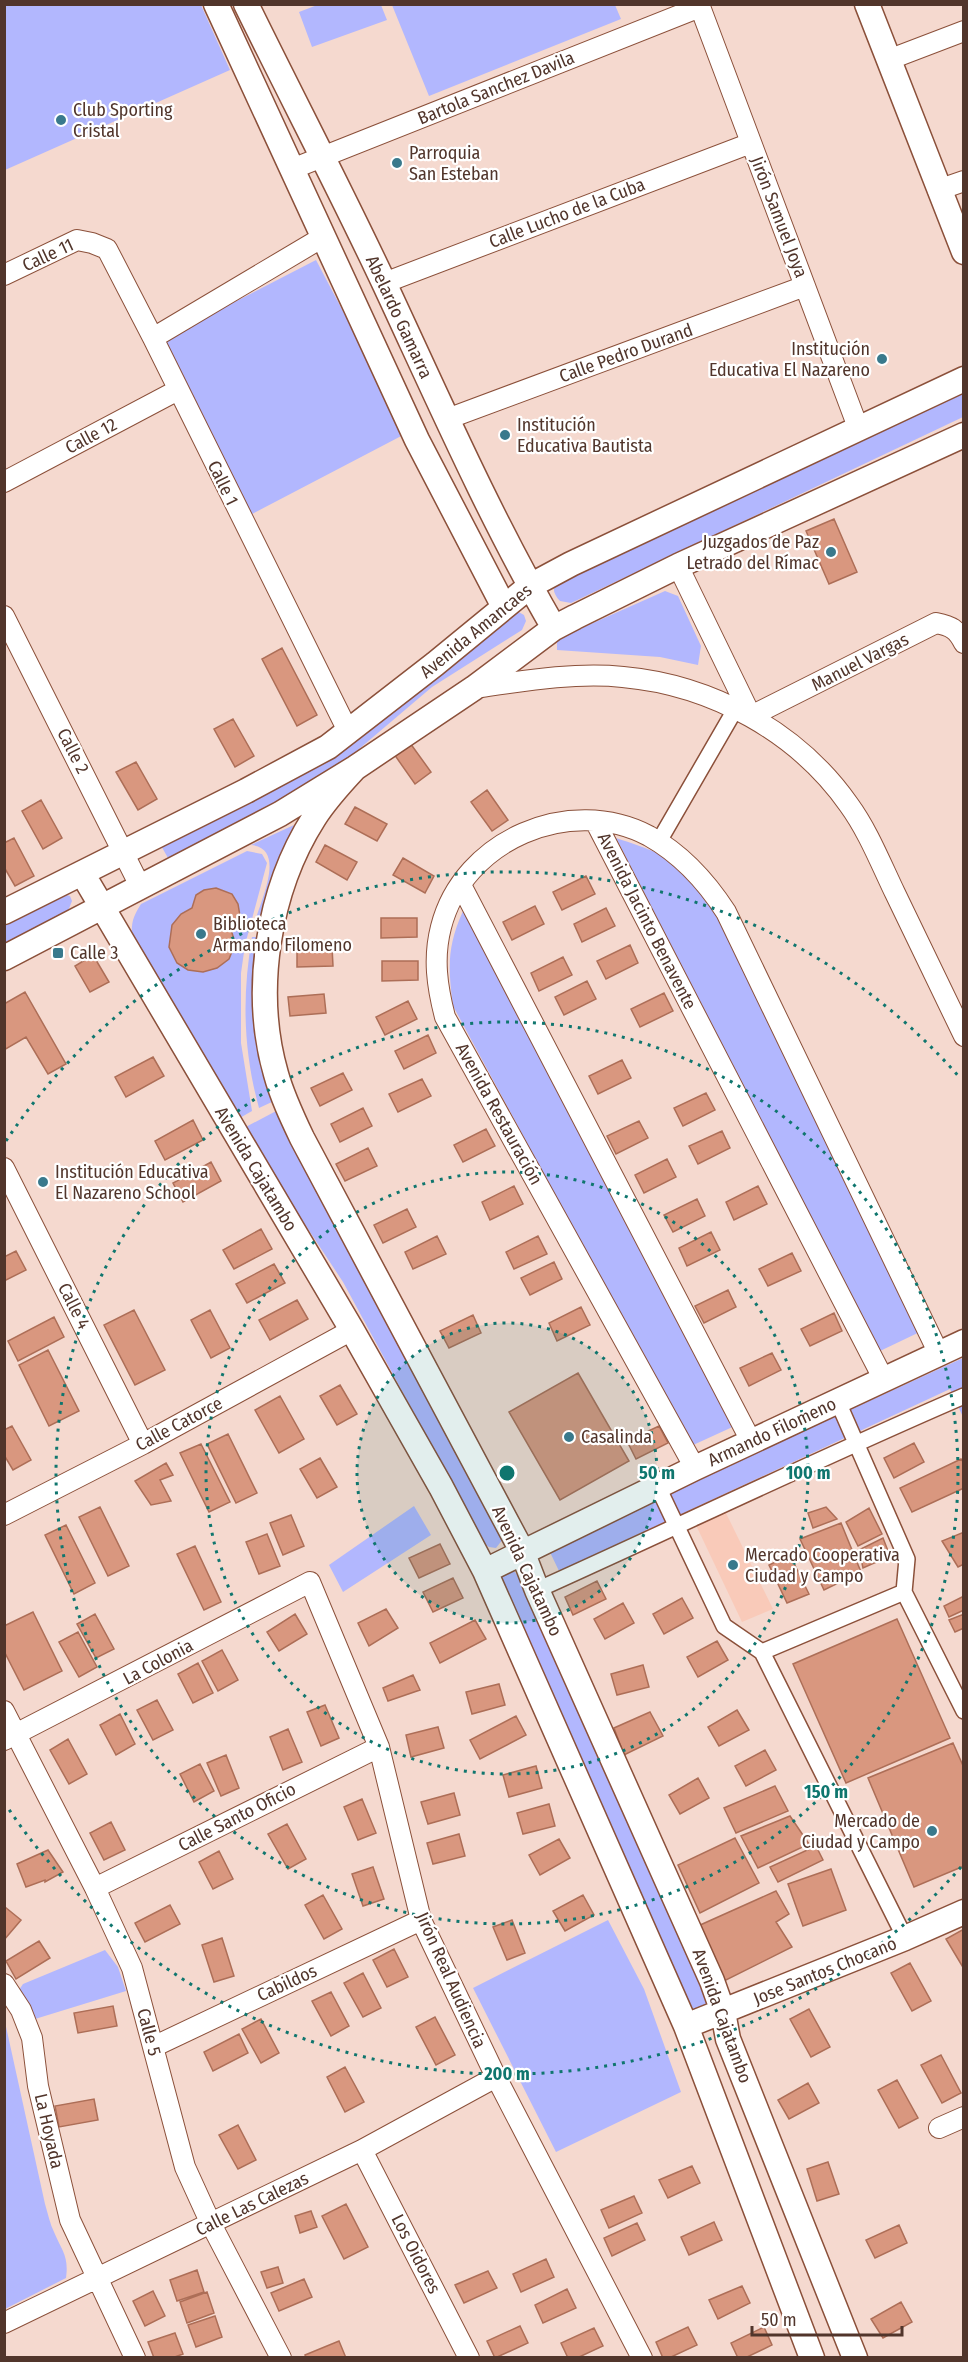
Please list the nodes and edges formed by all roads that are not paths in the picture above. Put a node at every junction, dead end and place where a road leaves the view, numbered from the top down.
1 (216, 4) edge
2 (246, 4) edge
3 (867, 4) edge
4 (700, 6) edge
5 (963, 31) edge
6 (888, 60) junction
7 (751, 142) junction
8 (322, 157) junction
9 (292, 169) junction
10 (963, 181) edge
11 (938, 190) junction
12 (323, 237) junction
13 (92, 243) joint
14 (963, 252) edge
15 (4, 275) edge
16 (384, 283) junction
17 (805, 286) junction
18 (153, 338) junction
19 (963, 379) edge
20 (178, 390) junction
21 (447, 419) junction
22 (859, 430) junction
23 (963, 435) edge
24 (4, 482) edge
25 (678, 566) junction
26 (530, 586) junction
27 (504, 607) junction
28 (4, 616) edge
29 (554, 628) junction
30 (963, 643) edge
31 (474, 688) junction
32 (743, 712) junction
33 (348, 731) junction
34 (355, 768) junction
35 (595, 821) junction
36 (658, 843) junction
37 (124, 852) junction
38 (82, 873) junction
39 (461, 885) junction
40 (140, 886) junction
41 (101, 908) junction
42 (4, 912) edge
43 (4, 957) edge
44 (963, 1036) edge
45 (4, 1168) edge
46 (352, 1330) junction
47 (963, 1342) edge
48 (939, 1354) junction
49 (884, 1380) junction
50 (963, 1396) edge
51 (838, 1402) junction
52 (752, 1443) junction
53 (856, 1443) junction
54 (143, 1444) junction
55 (696, 1468) junction
56 (658, 1487) junction
57 (4, 1515) edge
58 (678, 1527) junction
59 (522, 1551) junction
60 (485, 1570) junction
61 (310, 1582) joint
62 (537, 1590) junction
63 (904, 1592) junction
64 (762, 1652) junction
65 (4, 1711) edge
66 (963, 1711) edge
67 (11, 1738) edge
68 (379, 1747) junction
69 (95, 1888) junction
70 (963, 1912) edge
71 (421, 1920) junction
72 (905, 1938) junction
73 (4, 1984) edge
74 (723, 2013) junction
75 (686, 2026) junction
76 (153, 2047) junction
77 (496, 2077) junction
78 (963, 2117) edge
79 (939, 2128) dead end
80 (362, 2150) junction
81 (211, 2224) junction
82 (818, 2268) junction
83 (98, 2278) junction
84 (783, 2282) junction
85 (4, 2324) edge
86 (135, 2358) edge
87 (281, 2358) edge
88 (470, 2358) edge
89 (642, 2358) edge
90 (812, 2358) edge
91 (855, 2358) edge

1 - 9 street, Abelardo Gamarra
2 - 8 street, Abelardo Gamarra
3 - 6 street
4 - 7 street, Jirón Samuel Joya
4 - 8 street, Bartola Sanchez Davila
5 - 6 street
6 - 11 street
7 - 16 street, Calle Lucho de la Cuba
7 - 17 street, Jirón Samuel Joya
8 - 9 street, Bartola Sanchez Davila
8 - 16 street, Abelardo Gamarra
9 - 12 street, Abelardo Gamarra
10 - 11 street
11 - 14 street
12 - 18 street
12 - 27 street, Abelardo Gamarra
13 - 15 street, Calle 11
13 - 18 street, Calle 1
16 - 21 street, Abelardo Gamarra
17 - 21 street, Calle Pedro Durand
17 - 22 street, Jirón Samuel Joya
18 - 20 street, Calle 1
19 - 22 street, Avenida Amancaes
20 - 24 street, Calle 12
20 - 33 street, Calle 1
21 - 26 street, Abelardo Gamarra
22 - 26 street, Avenida Amancaes
23 - 25 street
25 - 29 street
25 - 32 street
26 - 27 street, Avenida Amancaes
26 - 29 street, Abelardo Gamarra
27 - 33 street, Avenida Amancaes
28 - 37 street, Calle 2
29 - 31 street
30 - 32 street, Manuel Vargas
31 - 32 street
31 - 34 street
32 - 36 street
32 - 44 street
33 - 37 street, Avenida Amancaes
34 - 40 street
34 - 59 street, Avenida Cajatambo
35 - 36 street, Avenida Jacinto Benavente
35 - 39 street, Avenida Restauración
35 - 49 street, Avenida Jacinto Benavente
36 - 48 street, Avenida Jacinto Benavente
37 - 38 street, Avenida Amancaes
37 - 40 street, Calle 2
38 - 41 street, Avenida Cajatambo
38 - 42 street, Avenida Amancaes
39 - 52 street
39 - 55 street, Avenida Restauración
40 - 41 street
41 - 43 street
41 - 46 street, Avenida Cajatambo
45 - 54 street, Calle 4
46 - 54 street, Calle Catorce
46 - 60 street, Avenida Cajatambo
47 - 48 street, Armando Filomeno
48 - 49 street, Armando Filomeno
49 - 51 street, Armando Filomeno
50 - 53 street
51 - 52 street, Armando Filomeno
51 - 53 street
52 - 55 street, Armando Filomeno
53 - 58 street
53 - 63 street
54 - 57 street, Calle Catorce
55 - 56 street, Armando Filomeno
56 - 58 street
56 - 59 street, Armando Filomeno
58 - 62 street
58 - 64 street
59 - 60 street, Armando Filomeno
59 - 62 street, Avenida Cajatambo
60 - 75 street, Avenida Cajatambo
61 - 67 street, La Colonia
61 - 68 street, Jirón Real Audiencia
62 - 74 street, Avenida Cajatambo
63 - 64 street
63 - 66 street
64 - 72 street
65 - 67 street, Calle 5
67 - 69 street, Calle 5
68 - 69 street, Calle Santo Oficio
68 - 71 street, Jirón Real Audiencia
69 - 76 street, Calle 5
70 - 72 street, Jose Santos Chocano
71 - 76 street, Cabildos
71 - 77 street, Jirón Real Audiencia
72 - 74 street, Jose Santos Chocano
73 - 83 street, La Hoyada
74 - 75 street, Jose Santos Chocano
74 - 82 street, Avenida Cajatambo
75 - 84 street, Avenida Cajatambo
76 - 81 street, Calle 5
77 - 80 street, Calle Las Calezas
77 - 89 street, Jirón Real Audiencia
78 - 79 street
80 - 81 street, Calle Las Calezas
80 - 88 street, Los Oidores
81 - 83 street, Calle Las Calezas
81 - 87 street, Calle 5
82 - 84 street
82 - 91 street, Avenida Cajatambo
83 - 85 street, Calle Las Calezas
83 - 86 street, La Hoyada
84 - 90 street, Avenida Cajatambo

